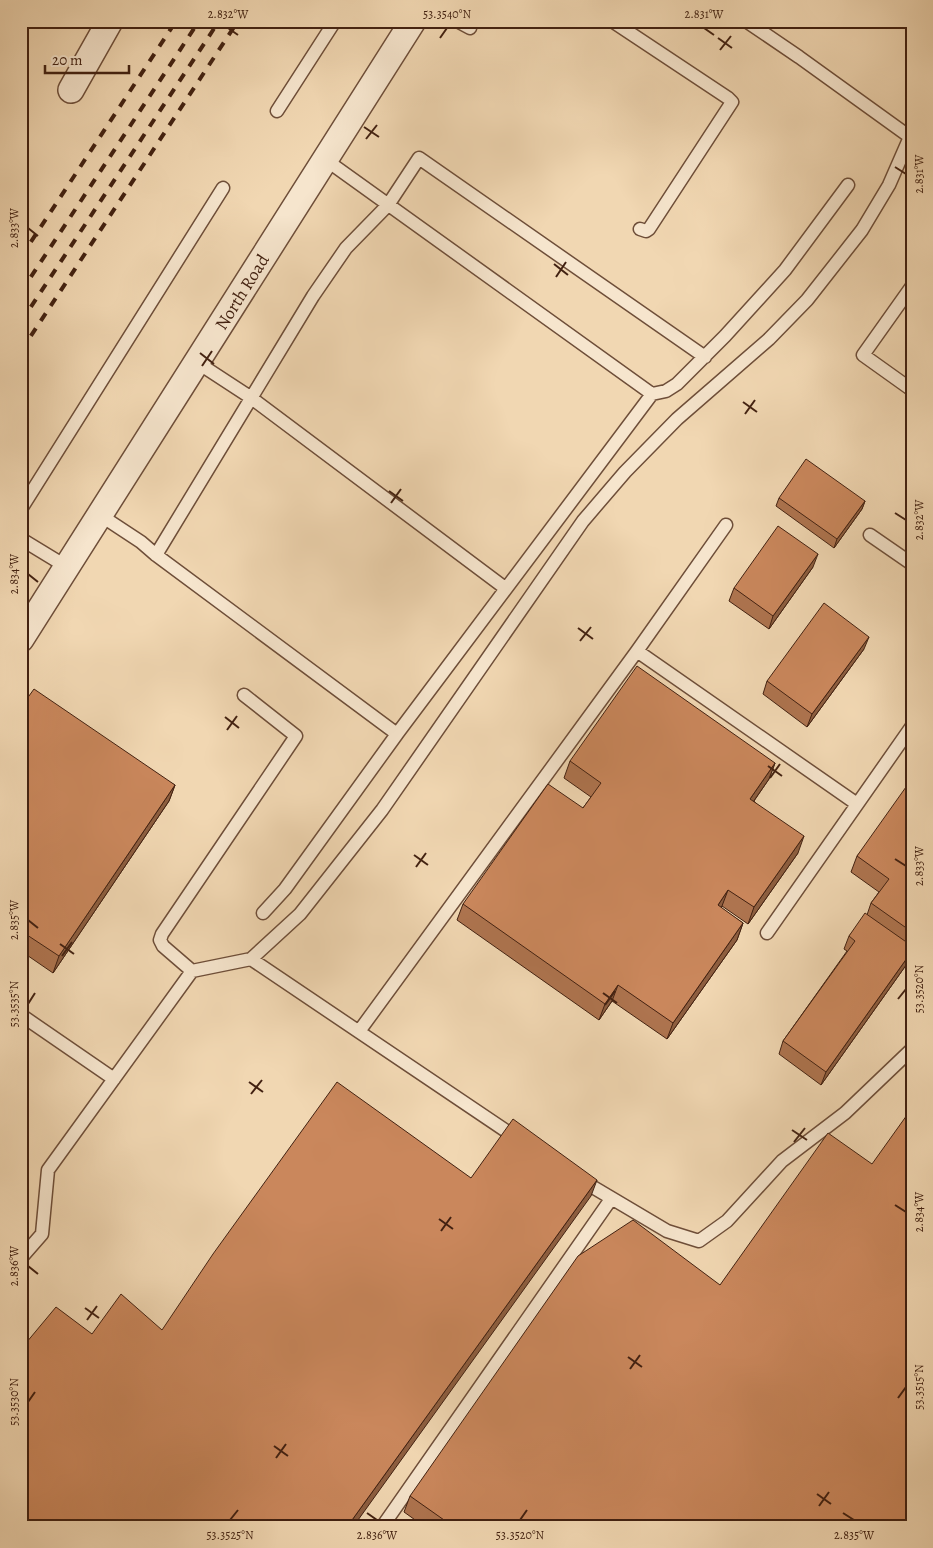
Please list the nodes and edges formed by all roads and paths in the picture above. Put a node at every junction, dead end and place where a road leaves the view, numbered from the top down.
1 (110, 21) edge
2 (335, 21) edge
3 (413, 21) edge
4 (457, 21) edge
5 (612, 21) edge
6 (746, 21) edge
7 (470, 28) dead end
8 (71, 90) dead end
9 (277, 111) dead end
10 (911, 137) edge
11 (326, 160) junction
12 (848, 185) dead end
13 (223, 188) dead end
14 (388, 205) junction
15 (640, 229) dead end
16 (912, 286) edge
17 (705, 357) junction
18 (198, 362) junction
19 (912, 390) edge
20 (652, 394) junction
21 (250, 397) junction
22 (21, 509) edge
23 (100, 515) junction
24 (726, 525) dead end
25 (870, 535) dead end
26 (21, 539) edge
27 (156, 555) junction
28 (912, 564) edge
29 (67, 568) junction
30 (505, 588) junction
31 (21, 638) edge
32 (637, 651) junction
33 (244, 694) dead end
34 (912, 726) edge
35 (397, 734) junction
36 (857, 804) junction
37 (263, 913) dead end
38 (767, 933) dead end
39 (251, 959) junction
40 (192, 971) junction
41 (21, 1015) edge
42 (360, 1030) junction
43 (912, 1049) edge
44 (114, 1079) junction
45 (531, 1147) edge
46 (571, 1173) edge
47 (611, 1199) junction
48 (21, 1258) edge
49 (382, 1527) edge

1 - 8 street
2 - 9 lane
3 - 11 street, North Road
4 - 7 lane
5 - 15 lane
6 - 10 lane
10 - 39 lane
11 - 14 lane
11 - 18 street, North Road
12 - 17 lane
13 - 22 lane
14 - 17 lane
14 - 20 lane
14 - 21 lane
16 - 19 lane
17 - 20 lane
18 - 21 lane
18 - 23 street, North Road
20 - 30 lane
21 - 27 lane
21 - 30 lane
23 - 27 lane
23 - 29 street, North Road
24 - 32 lane
25 - 28 lane
26 - 29 lane
27 - 35 lane
29 - 31 street, North Road
30 - 35 lane
32 - 36 lane
32 - 42 lane
33 - 40 lane
34 - 36 lane
35 - 37 lane
36 - 38 lane
39 - 40 lane
39 - 42 lane
40 - 44 lane
41 - 44 lane
42 - 45 lane
43 - 47 lane
44 - 48 lane
46 - 47 lane
47 - 49 lane

